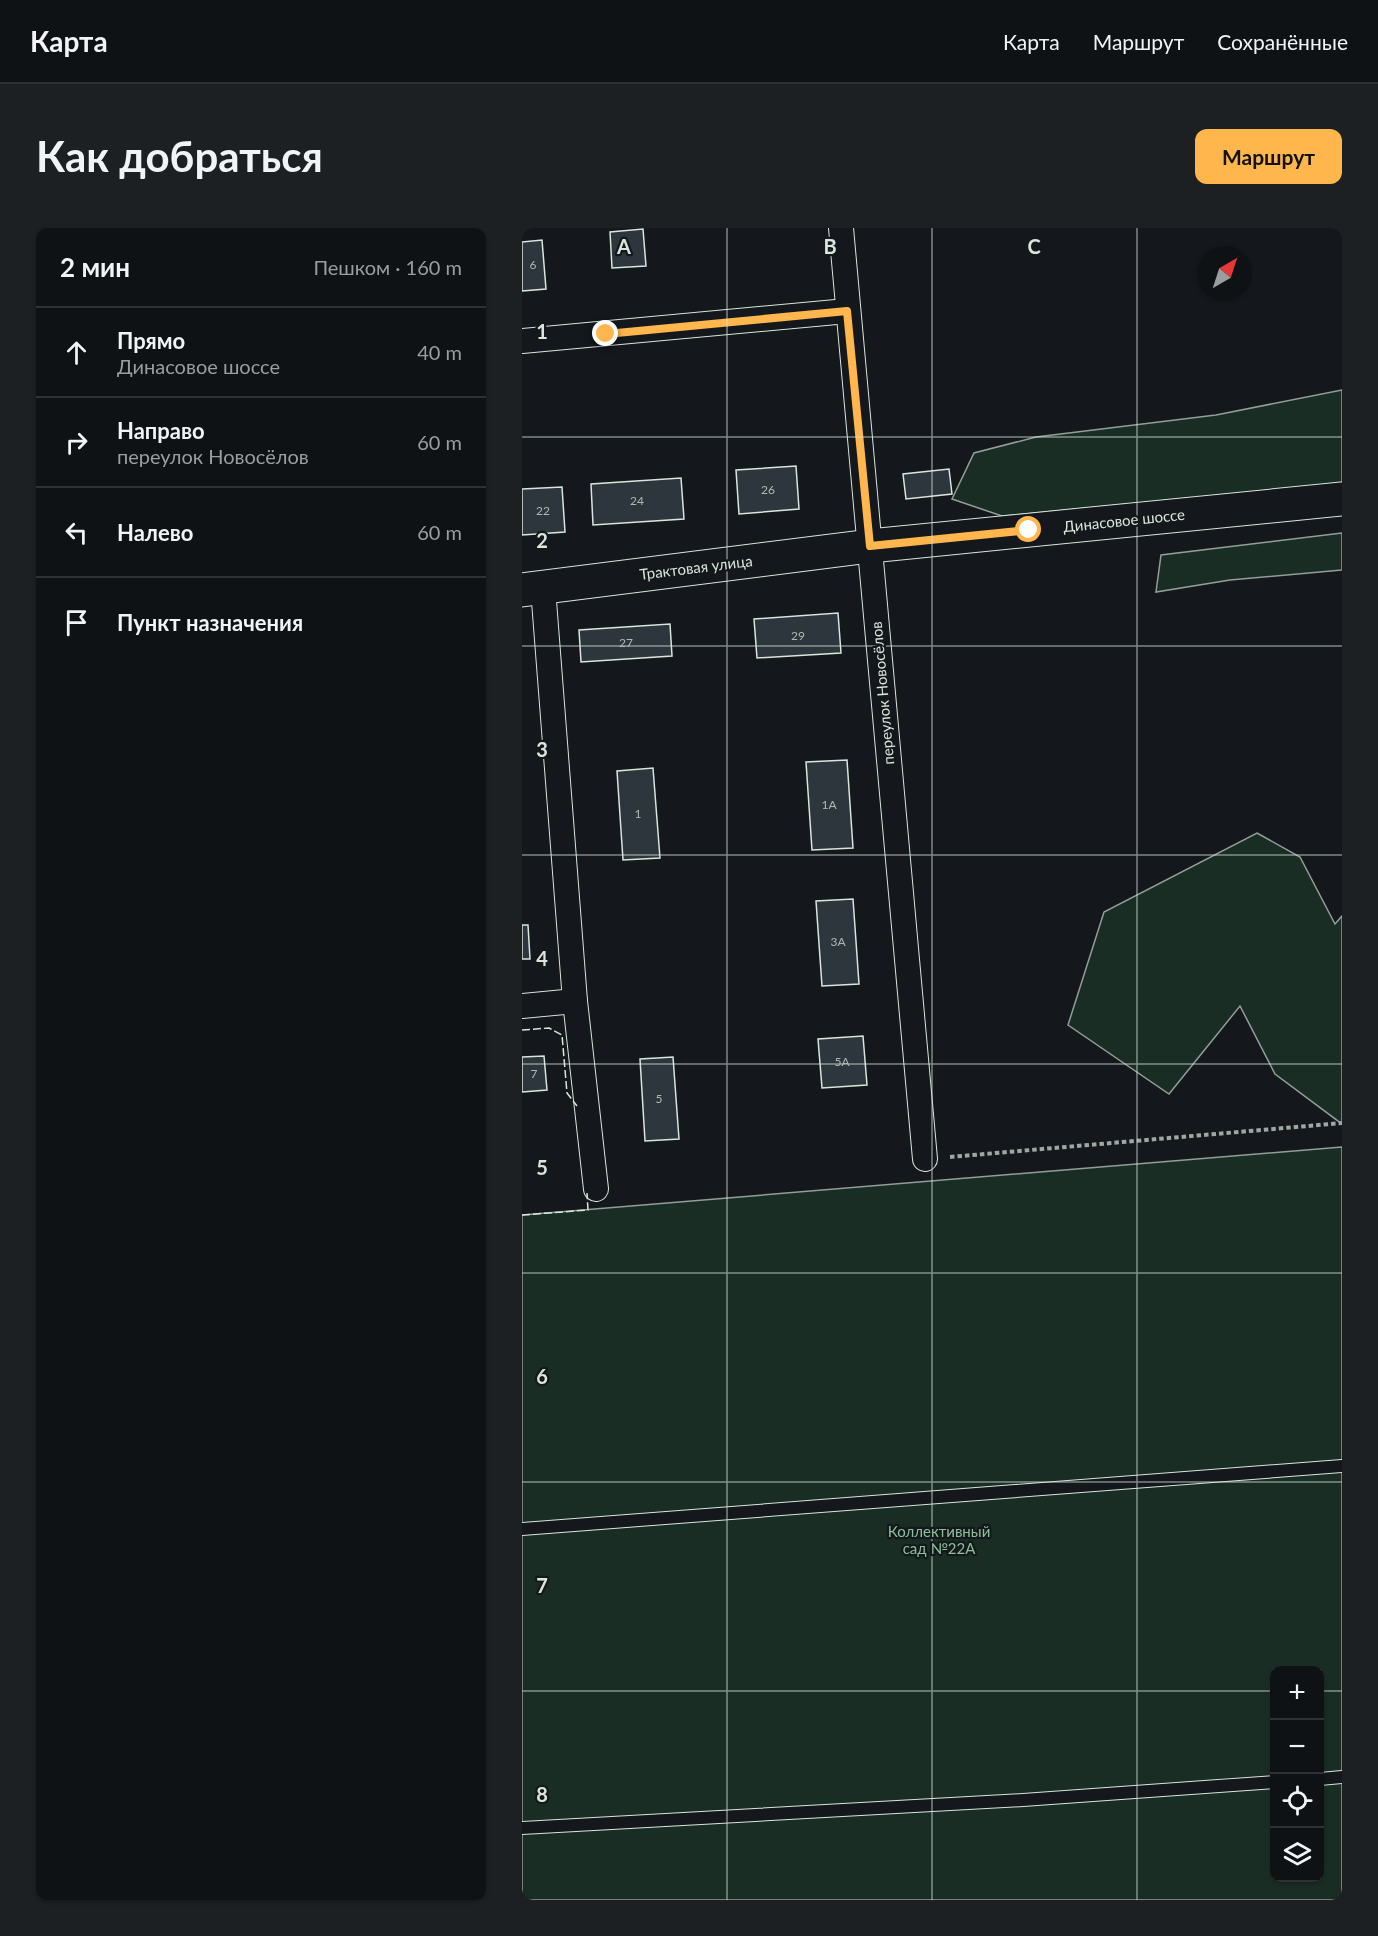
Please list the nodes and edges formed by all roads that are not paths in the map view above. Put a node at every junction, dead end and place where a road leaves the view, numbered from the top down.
1 (841, 228) edge
2 (847, 311) junction
3 (522, 341) edge
4 (1342, 499) edge
5 (870, 546) junction
6 (532, 589) edge
7 (575, 1001) junction
8 (522, 1006) edge
9 (925, 1159) road end
10 (597, 1190) dead end
11 (1342, 1466) edge
12 (522, 1529) edge
13 (1342, 1777) edge
14 (1324, 1779) edge
15 (1270, 1782) edge
16 (522, 1828) edge

1 - 2 street, переулок Новосёлов
2 - 3 street
2 - 5 street, переулок Новосёлов
4 - 5 street, Динасовое шоссе
5 - 6 street, Трактовая улица
5 - 9 street, переулок Новосёлов
6 - 7 street
7 - 8 street
7 - 10 street
11 - 12 lane
13 - 14 lane
15 - 16 lane

